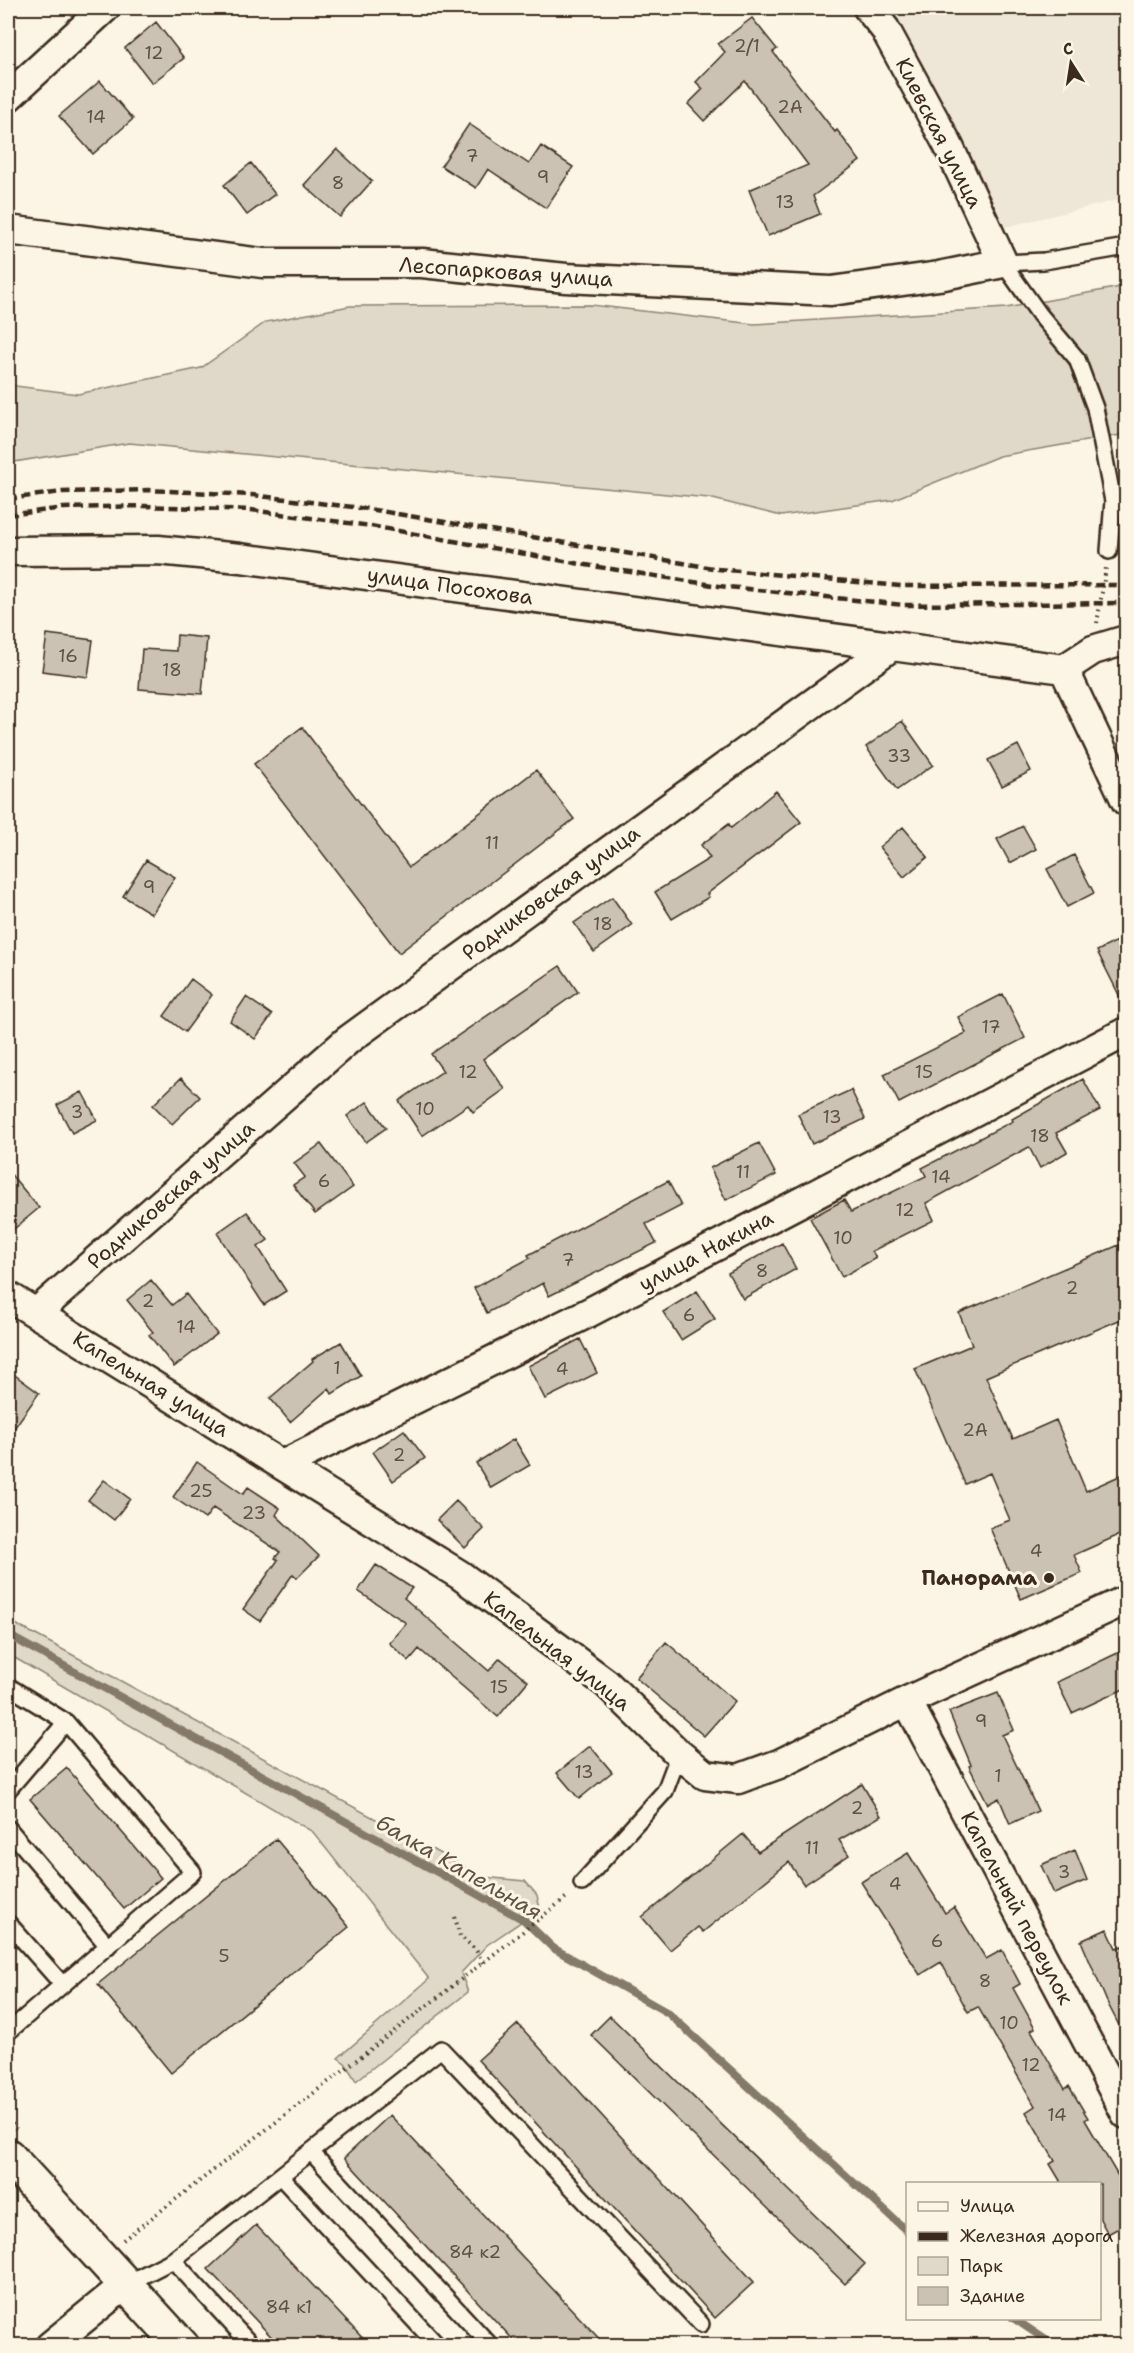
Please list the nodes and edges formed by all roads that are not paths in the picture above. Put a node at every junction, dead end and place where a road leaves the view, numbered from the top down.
1 (105, 8) edge
2 (868, 8) edge
3 (8, 96) edge
4 (8, 231) edge
5 (1126, 248) edge
6 (1003, 262) junction
7 (8, 551) edge
8 (1109, 551) road end
9 (1126, 640) edge
10 (892, 646) junction
11 (1064, 669) junction
12 (1126, 801) edge
13 (1126, 1032) edge
14 (8, 1296) edge
15 (36, 1313) junction
16 (282, 1465) junction
17 (1126, 1600) edge
18 (8, 1686) edge
19 (907, 1701) junction
20 (66, 1722) junction
21 (679, 1754) junction
22 (8, 1790) edge
23 (8, 1828) edge
24 (582, 1883) dead end
25 (8, 1923) edge
26 (108, 1946) junction
27 (62, 1984) junction
28 (8, 2032) edge
29 (1126, 2114) edge
30 (311, 2152) junction
31 (8, 2156) edge
32 (280, 2176) junction
33 (173, 2260) junction
34 (126, 2284) junction
35 (701, 2324) dead end
36 (50, 2346) edge
37 (182, 2346) edge
38 (252, 2346) edge
39 (438, 2346) edge
40 (491, 2346) edge

1 - 3 street
2 - 6 street, Киевская улица
4 - 6 street, Лесопарковая улица
5 - 6 lane
6 - 8 lane
7 - 10 street, улица Посохова
9 - 11 street
10 - 11 street
10 - 15 street, Родниковская улица
11 - 12 street
13 - 16 street, улица Накина
14 - 15 street, Капельная улица
15 - 16 street, Капельная улица
16 - 21 street, Капельная улица
17 - 19 street, Капельная улица
18 - 20 lane
19 - 21 street, Капельная улица
19 - 29 street, Капельный переулок
20 - 22 lane
20 - 26 lane
21 - 24 lane
23 - 26 lane
25 - 27 lane
26 - 27 lane
27 - 28 lane
30 - 32 lane
30 - 35 lane
30 - 40 lane
31 - 34 main road
32 - 33 lane
32 - 39 lane
33 - 34 lane
33 - 38 lane
34 - 36 street
34 - 37 main road

